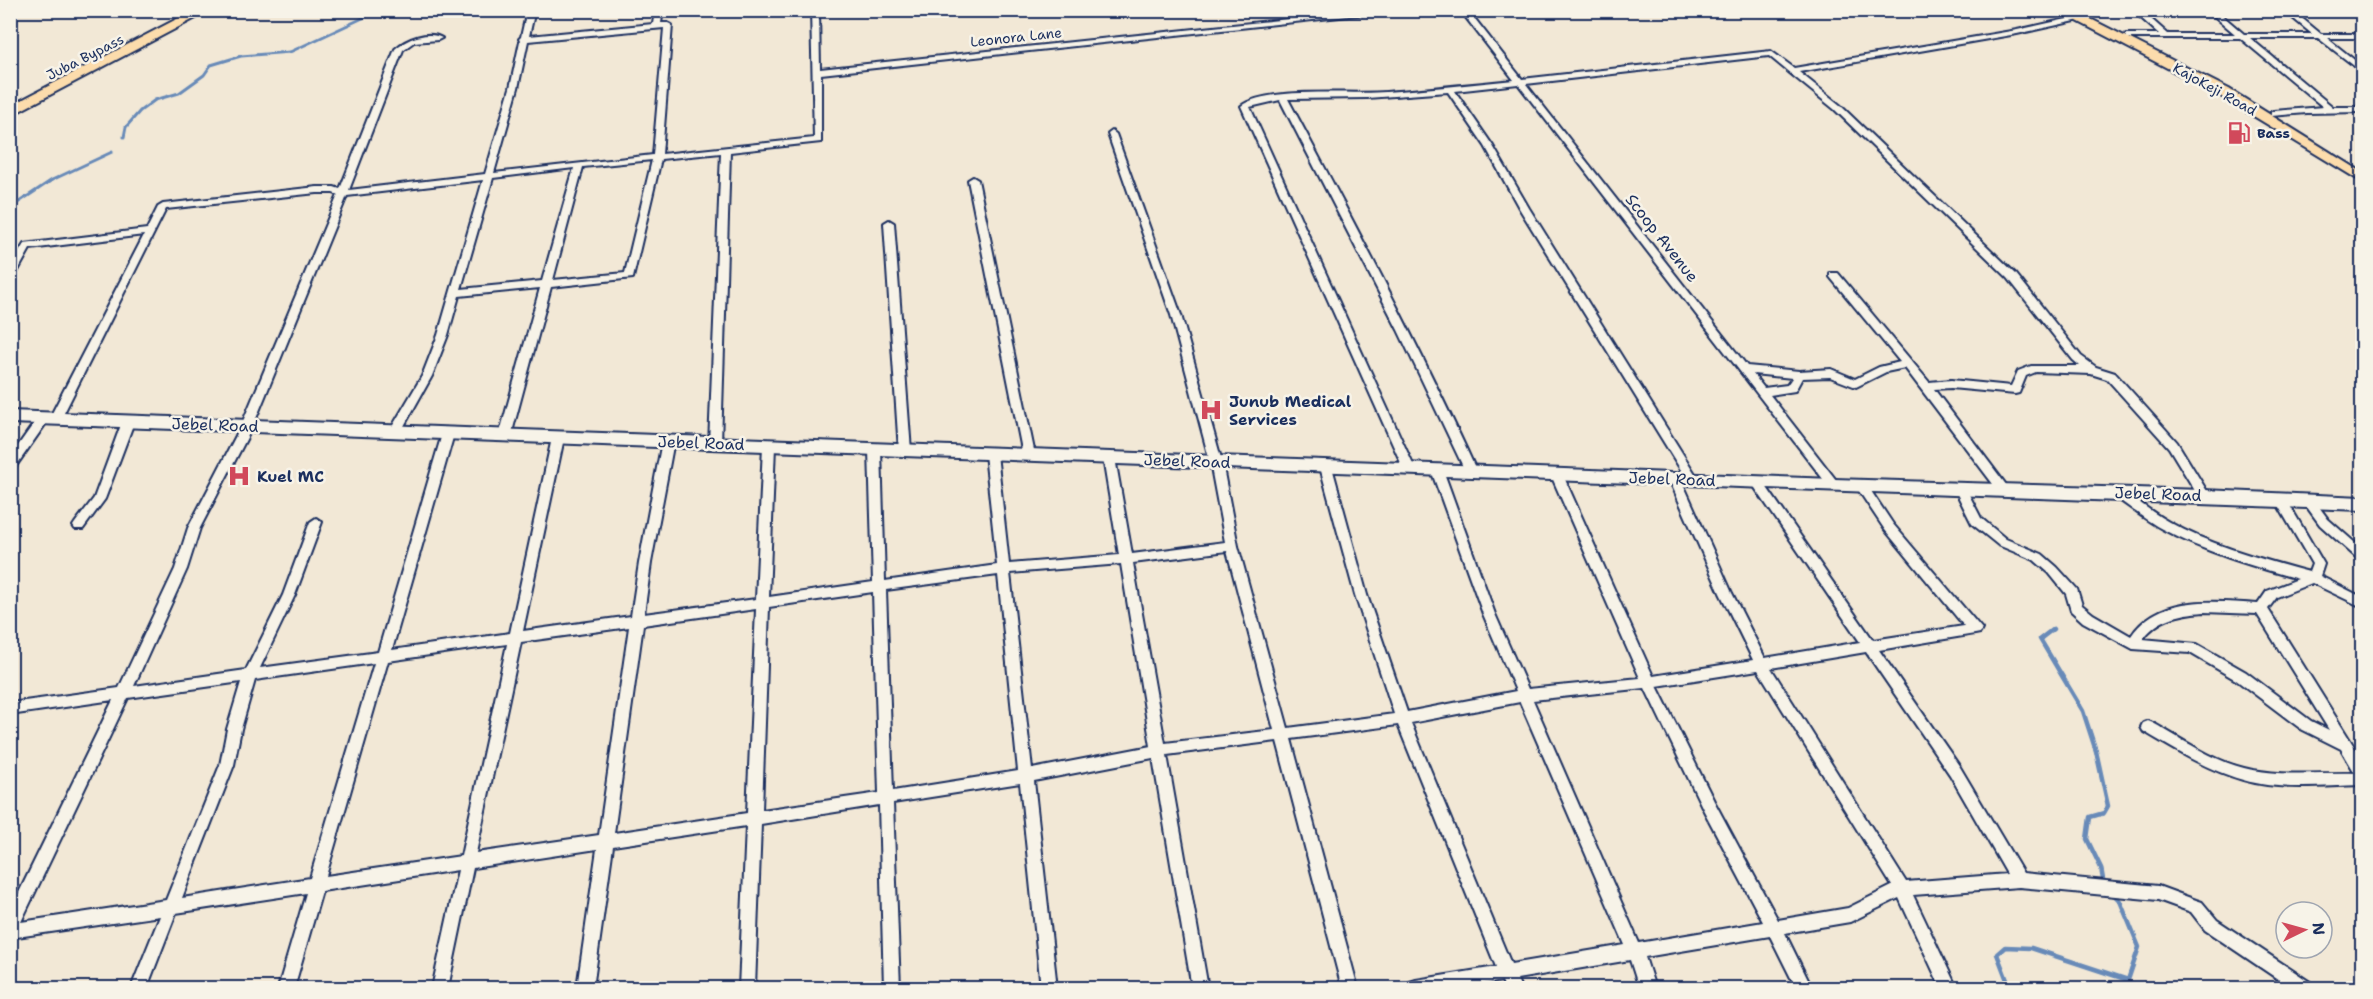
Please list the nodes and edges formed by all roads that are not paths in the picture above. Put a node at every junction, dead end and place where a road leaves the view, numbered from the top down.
1 (192, 10) edge
2 (205, 10) edge
3 (531, 10) edge
4 (659, 10) edge
5 (815, 10) edge
6 (1399, 10) edge
7 (1464, 10) edge
8 (2062, 10) edge
9 (2136, 10) edge
10 (2211, 10) edge
11 (2287, 10) edge
12 (2076, 14) edge
13 (657, 25) junction
14 (2165, 35) junction
15 (2240, 35) junction
16 (2129, 36) junction
17 (2318, 36) junction
18 (2362, 36) edge
19 (438, 38) dead end
20 (523, 39) junction
21 (1794, 70) junction
22 (2362, 70) edge
23 (816, 72) junction
24 (1521, 82) junction
25 (1450, 89) junction
26 (1283, 97) junction
27 (10, 104) edge
28 (2331, 110) junction
29 (2362, 110) edge
30 (10, 112) edge
31 (2274, 114) junction
32 (1112, 134) dead end
33 (726, 151) junction
34 (657, 157) junction
35 (579, 165) junction
36 (2362, 169) edge
37 (486, 177) junction
38 (2362, 178) edge
39 (973, 180) dead end
40 (343, 194) junction
41 (889, 223) dead end
42 (152, 231) junction
43 (1834, 275) dead end
44 (10, 276) edge
45 (548, 283) junction
46 (456, 293) junction
47 (1908, 364) junction
48 (1743, 369) junction
49 (2092, 370) junction
50 (1799, 375) junction
51 (1926, 386) junction
52 (1761, 392) junction
53 (10, 417) edge
54 (49, 419) junction
55 (128, 422) junction
56 (247, 426) junction
57 (395, 432) junction
58 (448, 434) junction
59 (505, 436) junction
60 (558, 438) junction
61 (668, 441) junction
62 (715, 444) junction
63 (769, 446) junction
64 (875, 450) junction
65 (905, 451) junction
66 (991, 454) junction
67 (1029, 455) junction
68 (1109, 458) junction
69 (1216, 462) junction
70 (10, 466) edge
71 (1326, 467) junction
72 (1409, 469) junction
73 (1437, 470) junction
74 (1471, 471) junction
75 (1557, 475) junction
76 (1684, 479) junction
77 (1757, 482) junction
78 (1834, 485) junction
79 (1861, 485) junction
80 (1960, 488) junction
81 (2003, 489) junction
82 (2118, 493) junction
83 (2204, 496) junction
84 (2282, 502) junction
85 (2310, 503) junction
86 (2362, 504) edge
87 (316, 522) dead end
88 (79, 526) dead end
89 (1232, 546) junction
90 (2362, 556) edge
91 (1125, 559) junction
92 (1003, 569) junction
93 (2313, 579) junction
94 (879, 586) junction
95 (2362, 602) edge
96 (763, 603) junction
97 (2261, 609) junction
98 (637, 620) junction
99 (516, 638) junction
100 (2133, 644) junction
101 (1871, 645) junction
102 (384, 656) junction
103 (1762, 664) junction
104 (250, 675) junction
105 (1650, 682) junction
106 (122, 693) junction
107 (1525, 695) junction
108 (10, 709) edge
109 (1402, 719) junction
110 (2148, 727) dead end
111 (1283, 734) junction
112 (2346, 745) junction
113 (1161, 750) junction
114 (2362, 771) edge
115 (1026, 776) junction
116 (2362, 779) edge
117 (886, 798) junction
118 (754, 818) junction
119 (606, 840) junction
120 (467, 861) junction
121 (2019, 879) junction
122 (317, 884) junction
123 (1902, 889) junction
124 (170, 906) junction
125 (1776, 927) junction
126 (10, 930) edge
127 (1635, 951) junction
128 (1511, 981) edge
129 (139, 988) edge
130 (286, 988) edge
131 (440, 988) edge
132 (585, 988) edge
133 (747, 988) edge
134 (892, 988) edge
135 (1049, 988) edge
136 (1200, 988) edge
137 (1350, 988) edge
138 (1416, 988) edge
139 (1647, 988) edge
140 (1804, 988) edge
141 (1949, 988) edge
142 (2304, 988) edge

1 - 27 main road, Juba Bypass
2 - 30 main road, Juba Bypass
3 - 20 street
4 - 13 street
5 - 23 street
6 - 23 street, Leonora Lane
7 - 24 street, Scoop Avenue
8 - 12 main road, KajoKeji Road
9 - 14 street
10 - 15 street
11 - 17 street
12 - 16 main road, KajoKeji Road
12 - 21 street
12 - 38 main road, KajoKeji Road
13 - 20 street
13 - 34 street
14 - 15 street
14 - 16 street
15 - 17 street
15 - 28 street
16 - 31 main road, KajoKeji Road
17 - 18 street
17 - 22 street
19 - 40 street
20 - 37 street
21 - 24 street
21 - 49 street
23 - 33 street
24 - 25 street
24 - 48 street, Scoop Avenue
25 - 26 street
25 - 76 street
26 - 72 street
26 - 74 street
28 - 29 street
28 - 31 street
31 - 36 main road, KajoKeji Road
32 - 69 street
33 - 34 street
33 - 62 street
34 - 35 street
34 - 45 street
35 - 37 street
35 - 45 street
37 - 40 street
37 - 46 street
39 - 67 street
40 - 42 street
40 - 56 street
41 - 65 street
42 - 44 street
42 - 54 street
43 - 47 street
45 - 46 street
45 - 59 street
46 - 57 street
47 - 50 street
47 - 51 street
48 - 50 street
48 - 52 street, Scoop Avenue
49 - 51 street
49 - 83 street
50 - 52 street
51 - 81 street
52 - 78 street, Scoop Avenue
53 - 54 main road, Jebel Road
54 - 55 main road, Jebel Road
54 - 70 street
55 - 56 main road, Jebel Road
55 - 88 street
56 - 57 main road, Jebel Road
56 - 106 street
57 - 58 main road, Jebel Road
58 - 59 main road, Jebel Road
58 - 102 street
59 - 60 main road, Jebel Road
60 - 61 main road, Jebel Road
60 - 99 street
61 - 62 main road, Jebel Road
61 - 98 street
62 - 63 main road, Jebel Road
63 - 64 main road, Jebel Road
63 - 96 street
64 - 65 main road, Jebel Road
64 - 94 street
65 - 66 main road, Jebel Road
66 - 67 main road, Jebel Road
66 - 92 street
67 - 68 main road, Jebel Road
68 - 69 main road, Jebel Road
68 - 91 street
69 - 71 main road, Jebel Road
69 - 89 street
71 - 72 main road, Jebel Road
71 - 109 street
72 - 73 main road, Jebel Road
73 - 74 main road, Jebel Road
73 - 107 street
74 - 75 main road, Jebel Road
75 - 76 main road, Jebel Road
75 - 105 street
76 - 77 main road, Jebel Road
76 - 103 street
77 - 78 main road, Jebel Road
77 - 101 street
78 - 79 main road, Jebel Road
79 - 80 main road, Jebel Road
79 - 101 street
80 - 81 main road, Jebel Road
80 - 100 street
81 - 82 main road, Jebel Road
82 - 83 main road, Jebel Road
82 - 93 street
83 - 84 main road, Jebel Road
84 - 85 main road, Jebel Road
84 - 93 street
85 - 86 main road, Jebel Road
85 - 90 street
87 - 104 street
89 - 91 street
89 - 111 street
91 - 92 street
91 - 113 street
92 - 94 street
92 - 115 street
93 - 95 street
93 - 97 street
94 - 96 street
94 - 117 street
96 - 98 street
96 - 118 street
97 - 100 street
97 - 112 street
98 - 99 street
98 - 119 street
99 - 102 street
99 - 120 street
100 - 112 street
101 - 103 street
101 - 121 street
102 - 104 street
102 - 122 street
103 - 105 street
103 - 123 street
104 - 106 street
104 - 124 street
105 - 107 street
105 - 125 street
106 - 108 street
106 - 126 street
107 - 109 street
107 - 127 street
109 - 111 street
109 - 128 street
110 - 116 street
111 - 113 street
111 - 137 street
112 - 114 street
113 - 115 street
113 - 136 street
115 - 117 street
115 - 135 street
117 - 118 street
117 - 134 street
118 - 119 street
118 - 133 street
119 - 120 street
119 - 132 street
120 - 122 street
120 - 131 street
121 - 123 street
121 - 142 street
122 - 124 street
122 - 130 street
123 - 125 street
123 - 141 street
124 - 126 street
124 - 129 street
125 - 127 street
125 - 140 street
127 - 128 street
127 - 139 street
128 - 138 street

